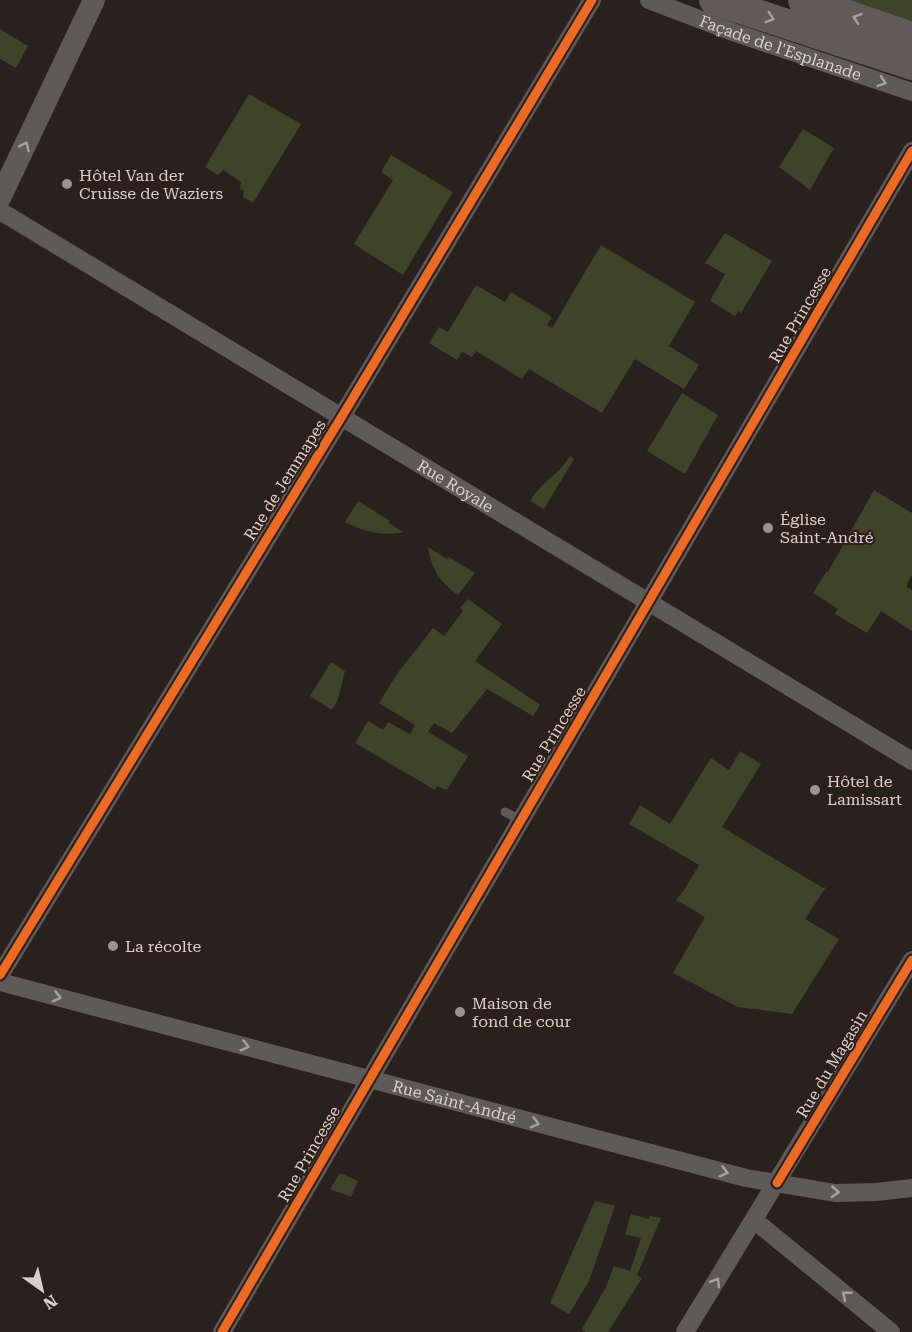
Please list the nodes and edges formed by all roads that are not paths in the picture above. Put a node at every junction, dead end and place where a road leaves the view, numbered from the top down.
1 (94, 0) edge
2 (592, 0) edge
3 (648, 0) edge
4 (714, 0) edge
5 (802, 0) edge
6 (912, 37) edge
7 (912, 66) edge
8 (912, 92) edge
9 (912, 152) edge
10 (0, 198) edge
11 (0, 211) edge
12 (342, 416) junction
13 (649, 603) junction
14 (912, 761) edge
15 (912, 960) edge
16 (0, 975) edge
17 (0, 982) edge
18 (370, 1079) junction
19 (777, 1183) junction
20 (912, 1188) edge
21 (754, 1220) junction
22 (222, 1332) edge
23 (685, 1332) edge
24 (891, 1332) edge

10 -> 1 street
2 - 12 street, Rue de Jemmapes
3 -> 8 street, Façade de l'Esplanade
4 -> 7 main road, Façade de l'Esplanade
6 -> 5 main road
9 - 13 street, Rue Princesse
11 - 12 street, Rue Royale
12 - 13 street, Rue Royale
12 - 16 street, Rue de Jemmapes
13 - 14 street, Rue Royale
13 - 18 street, Rue Princesse
15 - 19 street, Rue du Magasin
17 -> 18 street, Rue Saint-André
18 -> 19 street, Rue Saint-André
18 - 22 street, Rue Princesse
19 -> 20 street, Rue Saint-André
19 - 21 street, Rue du Magasin
23 -> 21 street, Rue du Magasin
24 -> 21 street

